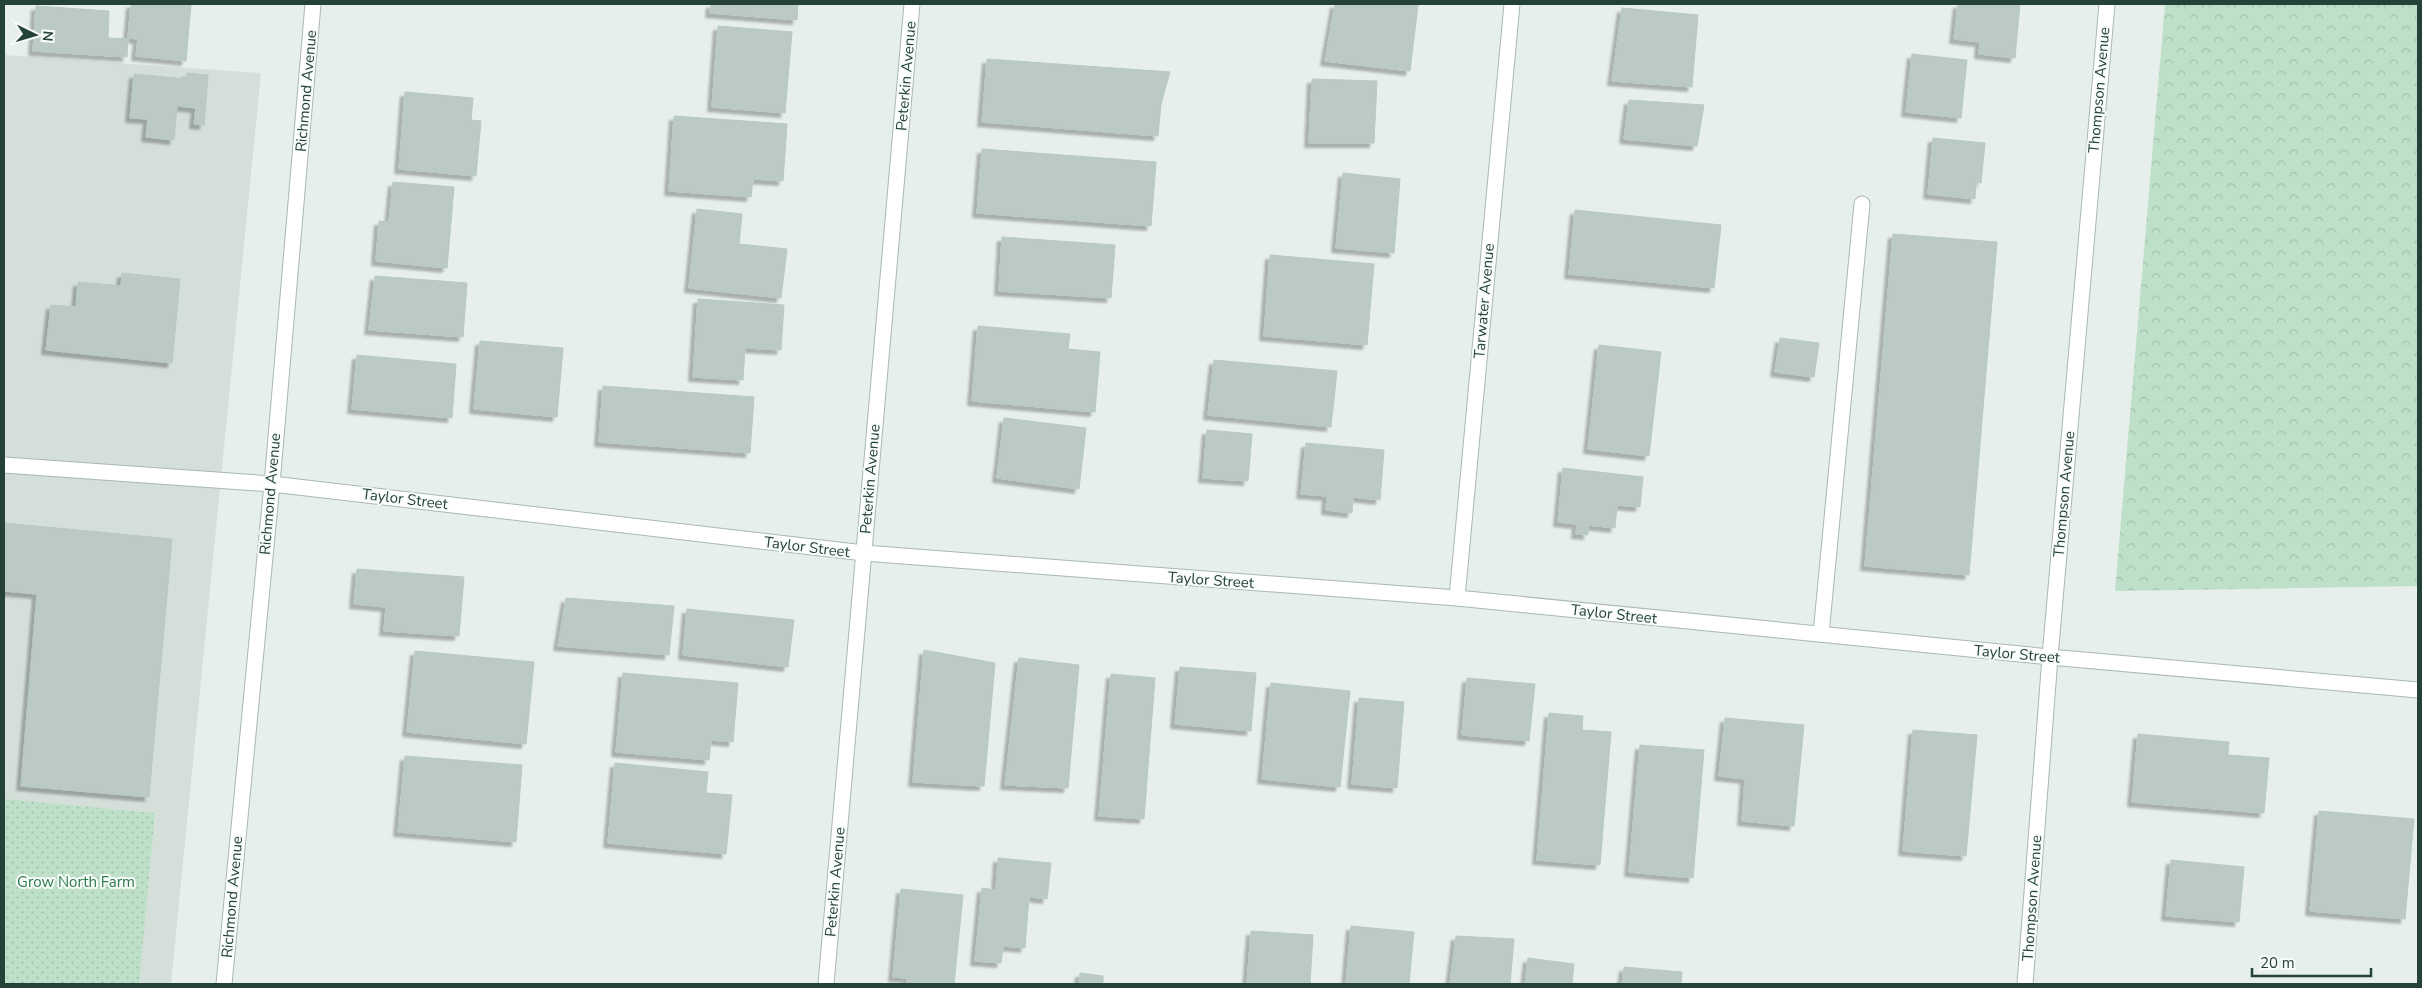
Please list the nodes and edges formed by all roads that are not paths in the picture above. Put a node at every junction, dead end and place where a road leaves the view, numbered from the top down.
1 (313, 4) edge
2 (912, 4) edge
3 (1512, 4) edge
4 (2107, 4) edge
5 (1862, 204) dead end
6 (4, 465) edge
7 (272, 484) junction
8 (864, 553) junction
9 (1457, 598) junction
10 (1820, 634) junction
11 (2050, 657) junction
12 (2418, 690) edge
13 (224, 984) edge
14 (826, 984) edge
15 (2025, 984) edge

1 - 7 street, Richmond Avenue
2 - 8 street, Peterkin Avenue
3 - 9 street, Tarwater Avenue
4 - 11 street, Thompson Avenue
5 - 10 street
6 - 7 street, Taylor Street
7 - 8 street, Taylor Street
7 - 13 street, Richmond Avenue
8 - 9 street, Taylor Street
8 - 14 street, Peterkin Avenue
9 - 10 street, Taylor Street
10 - 11 street, Taylor Street
11 - 12 street, Taylor Street
11 - 15 street, Thompson Avenue

